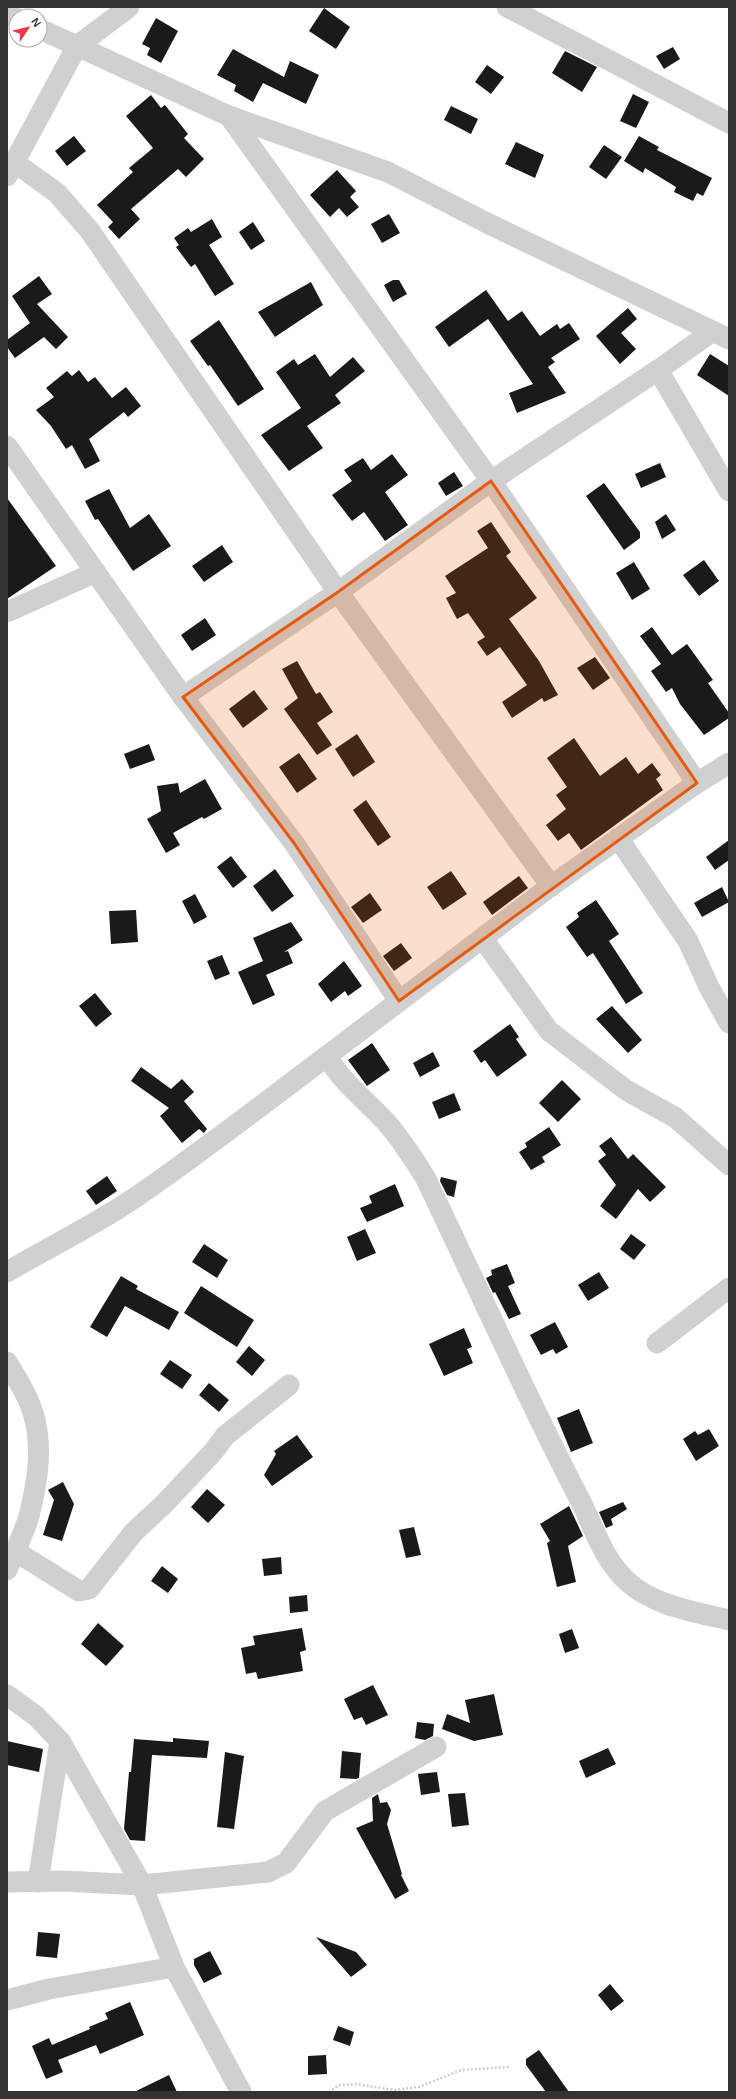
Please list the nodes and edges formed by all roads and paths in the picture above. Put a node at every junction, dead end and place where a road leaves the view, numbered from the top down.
1 (129, 7) edge
2 (507, 7) edge
3 (48, 33) edge
4 (77, 46) junction
5 (229, 116) junction
6 (729, 123) edge
7 (10, 169) edge
8 (721, 335) edge
9 (658, 370) junction
10 (7, 446) edge
11 (491, 481) junction
12 (729, 491) edge
13 (96, 572) junction
14 (338, 592) junction
15 (7, 612) edge
16 (183, 697) junction
17 (729, 763) edge
18 (697, 783) junction
19 (618, 838) junction
20 (551, 886) junction
21 (483, 939) junction
22 (399, 1001) junction
23 (729, 1023) edge
24 (327, 1056) junction
25 (729, 1165) edge
26 (7, 1272) edge
27 (729, 1288) edge
28 (657, 1343) dead end
29 (7, 1362) edge
30 (289, 1385) dead end
31 (15, 1551) junction
32 (7, 1570) edge
33 (729, 1620) edge
34 (7, 1695) edge
35 (60, 1741) junction
36 (436, 1747) dead end
37 (7, 1882) edge
38 (38, 1882) junction
39 (142, 1885) junction
40 (174, 1967) junction
41 (7, 2000) edge
42 (508, 2067) dead end
43 (241, 2092) edge
44 (329, 2092) edge

1 - 4 street
2 - 6 street
3 - 4 street
4 - 5 street
4 - 7 street
5 - 8 street
5 - 11 street
7 - 14 street
8 - 9 street
9 - 11 street
9 - 12 street
10 - 13 street
11 - 14 street
11 - 18 street
13 - 15 street
13 - 16 street
14 - 16 street
14 - 20 street
16 - 22 street
17 - 18 street
18 - 19 street
19 - 20 street
19 - 23 street
20 - 21 street
21 - 22 street
21 - 25 street
22 - 24 street
24 - 26 street
24 - 33 street
27 - 28 street
29 - 31 street
30 - 31 street
31 - 32 street
34 - 35 street
35 - 38 street
35 - 39 street
36 - 39 street
37 - 38 street
38 - 39 street
39 - 40 street
40 - 41 street
40 - 43 street
42 - 44 path

